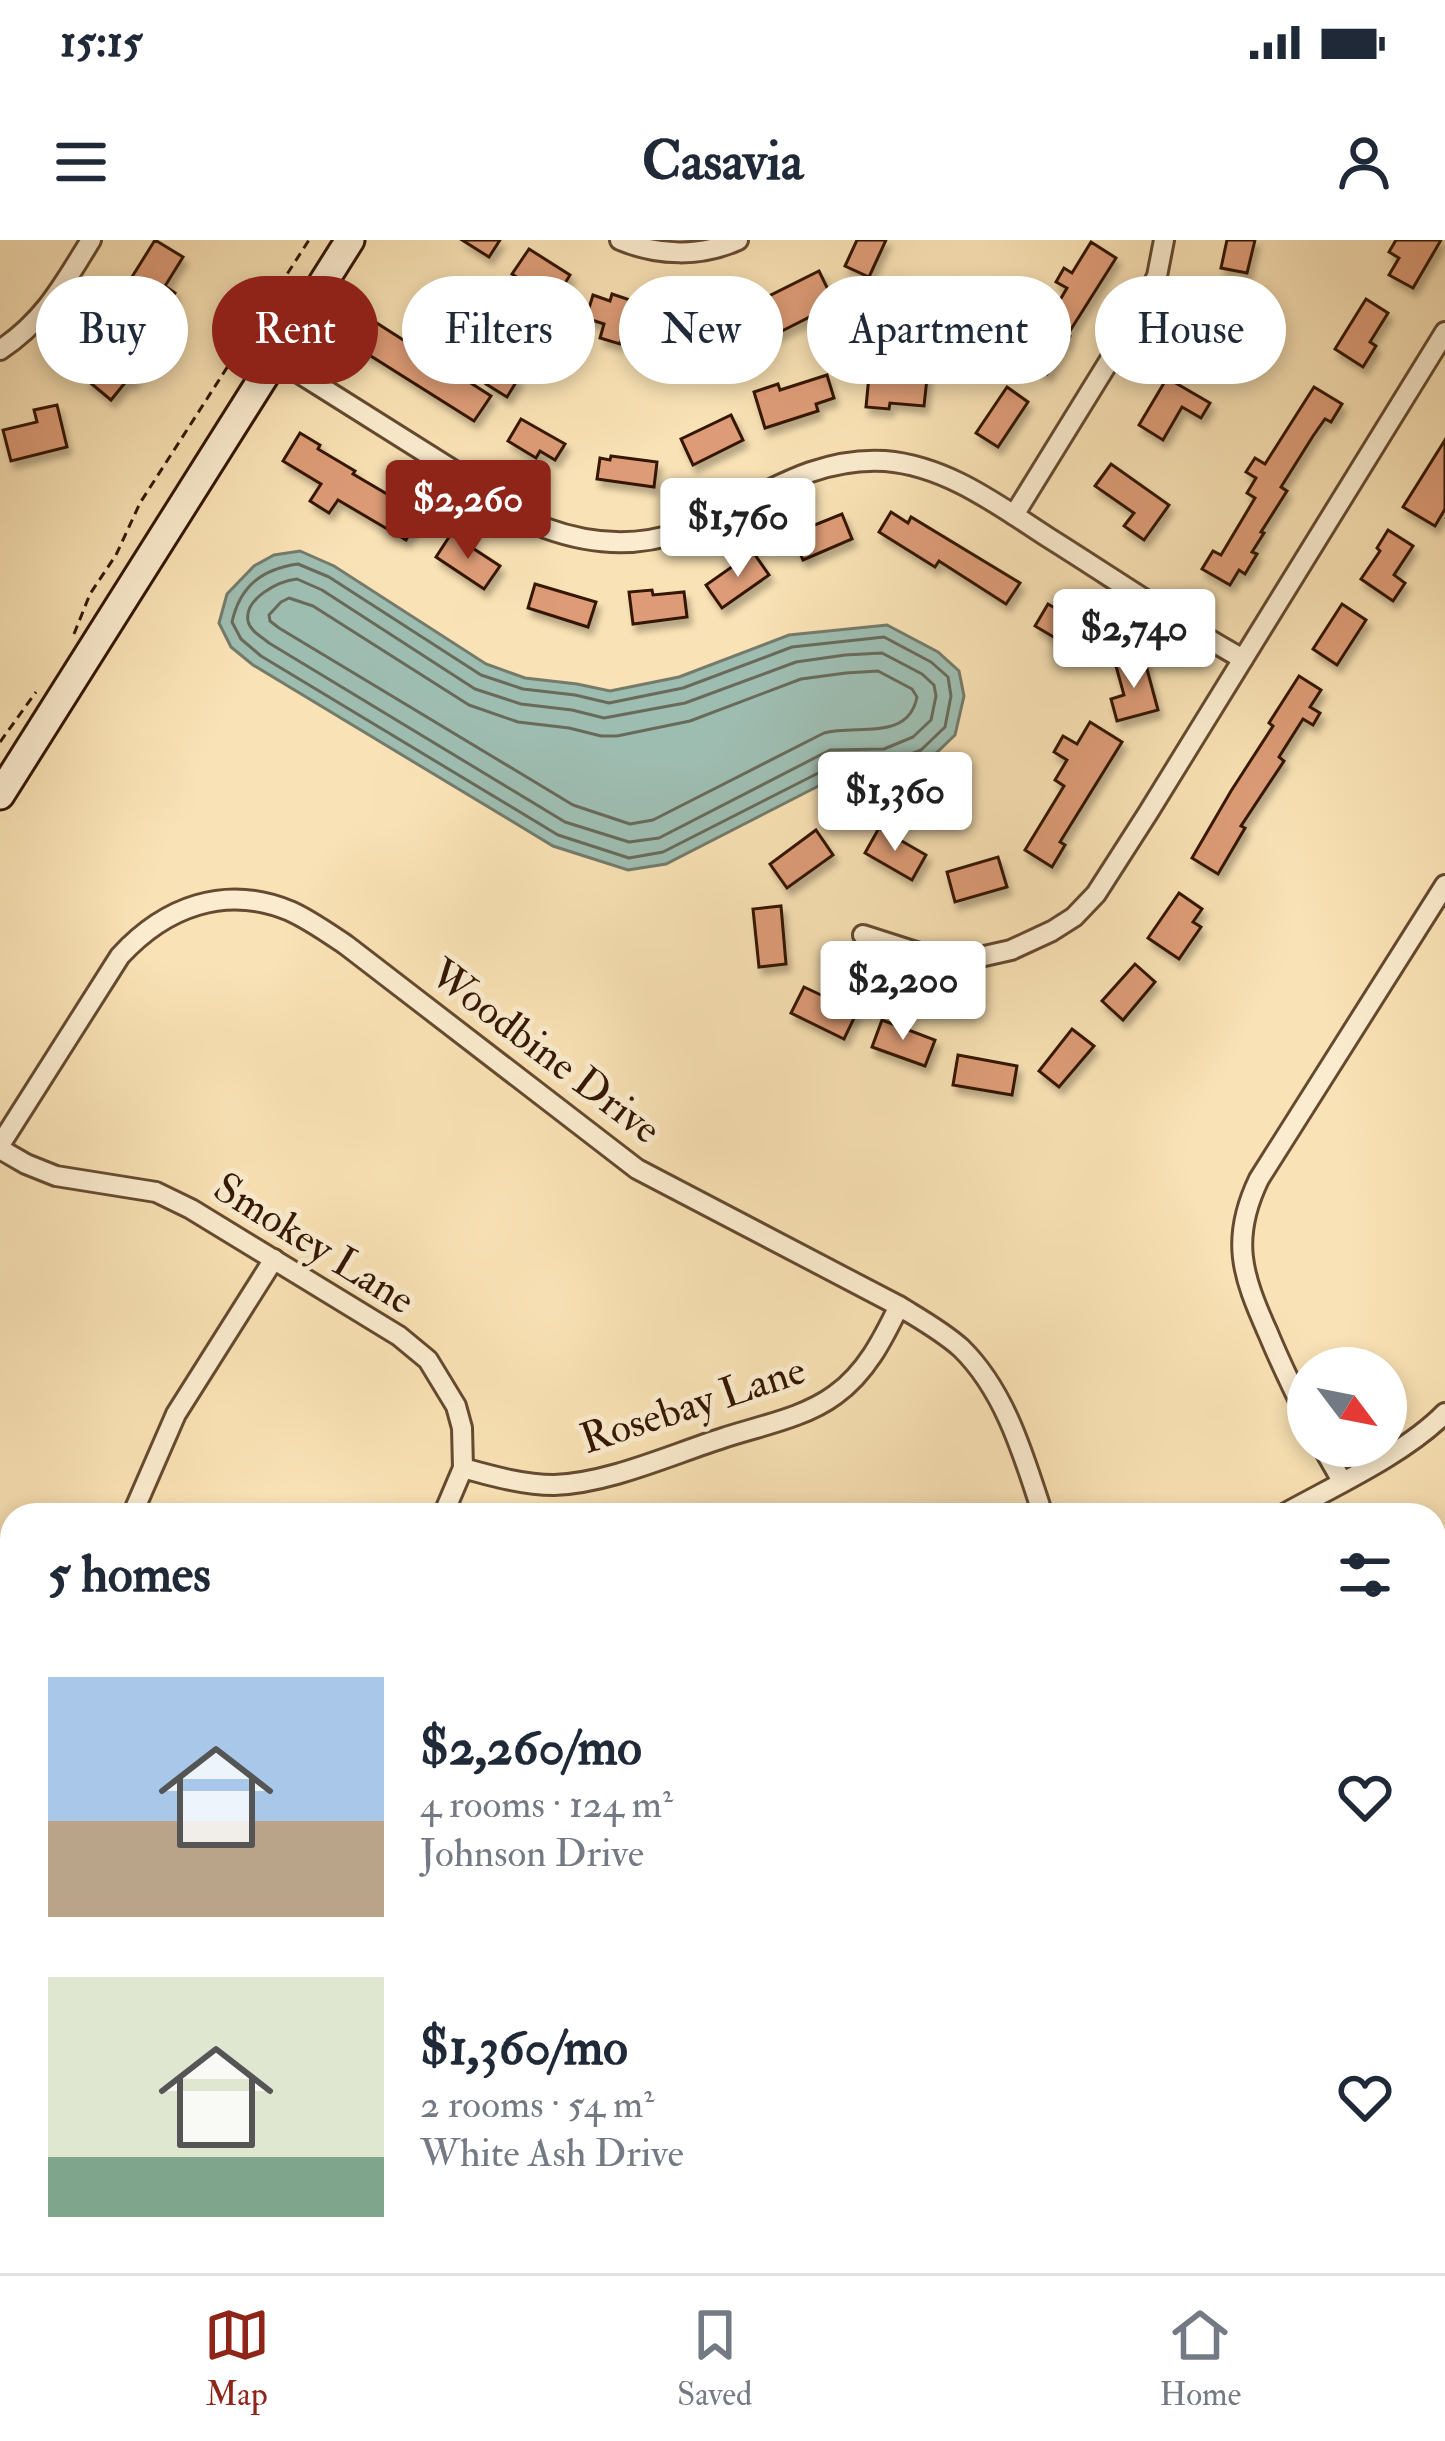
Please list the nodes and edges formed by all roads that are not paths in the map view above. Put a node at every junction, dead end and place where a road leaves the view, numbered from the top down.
1 (91, 240) edge
2 (350, 240) edge
3 (620, 240) edge
4 (738, 240) edge
5 (1165, 240) edge
6 (327, 276) edge
7 (1445, 332) edge
8 (0, 350) edge
9 (259, 384) edge
10 (316, 384) edge
11 (1014, 515) junction
12 (1243, 659) junction
13 (0, 794) edge
14 (1445, 885) edge
15 (863, 935) dead end
16 (0, 1147) edge
17 (274, 1259) junction
18 (899, 1306) junction
19 (1287, 1377) edge
20 (1445, 1413) edge
21 (1334, 1467) edge
22 (463, 1468) junction
23 (1342, 1481) junction
24 (137, 1503) edge
25 (448, 1503) edge
26 (1039, 1503) edge
27 (1303, 1503) edge

1 - 8 street
2 - 6 street
3 - 4 street
5 - 11 street
7 - 12 street
9 - 13 street
10 - 11 street
11 - 12 street
12 - 15 street
14 - 19 street
16 - 17 street, Smokey Lane
16 - 18 street, Woodbine Drive
17 - 22 street, Smokey Lane
17 - 24 street
18 - 22 street, Rosebay Lane
18 - 26 street, Woodbine Drive
20 - 23 street
21 - 23 street
22 - 25 street, Smokey Lane
23 - 27 street

